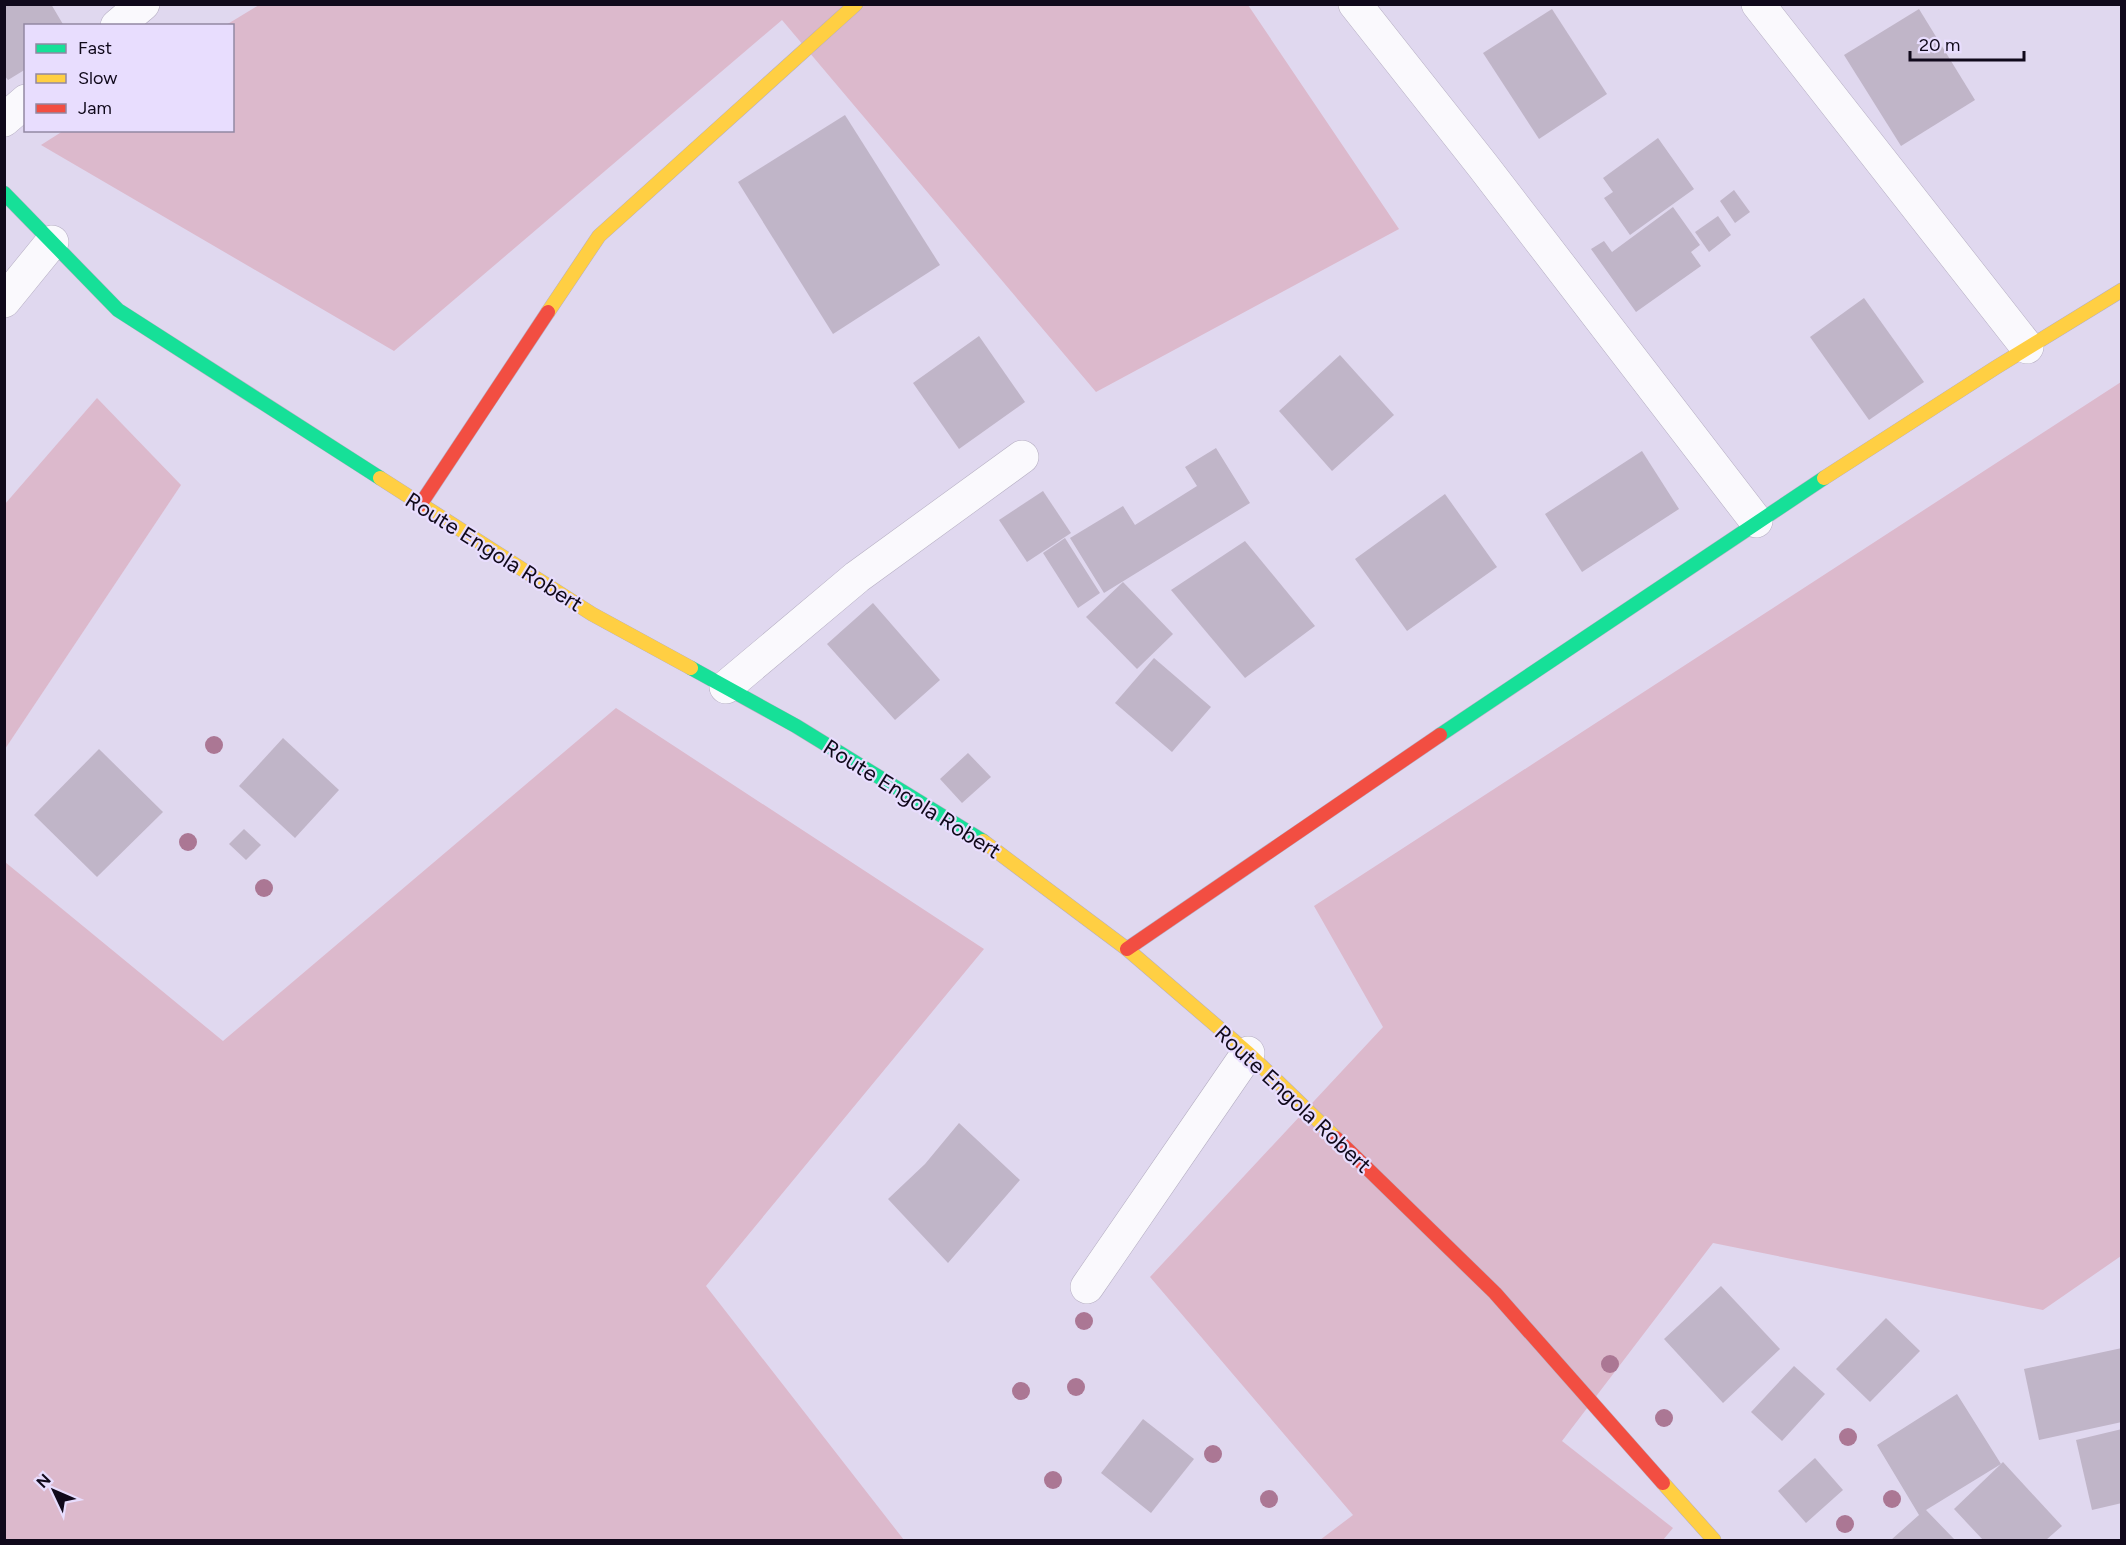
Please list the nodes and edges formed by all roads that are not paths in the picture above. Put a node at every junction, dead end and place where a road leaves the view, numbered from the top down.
1 (143, 4) edge
2 (856, 4) edge
3 (1355, 4) edge
4 (1758, 4) edge
5 (119, 24) edge
6 (24, 103) edge
7 (4, 120) edge
8 (4, 193) edge
9 (52, 242) junction
10 (2121, 290) edge
11 (4, 301) edge
12 (2027, 347) junction
13 (1022, 457) dead end
14 (420, 505) junction
15 (1756, 521) junction
16 (726, 687) junction
17 (1127, 949) junction
18 (1248, 1053) junction
19 (1087, 1287) dead end
20 (1714, 1540) edge

1 - 5 street
2 - 14 street
3 - 15 street
4 - 12 street
6 - 7 street
8 - 9 street, Route Engola Robert
9 - 11 street
9 - 14 street, Route Engola Robert
10 - 12 street
12 - 15 street
13 - 16 street
14 - 16 street, Route Engola Robert
15 - 17 street
16 - 17 street, Route Engola Robert
17 - 18 street, Route Engola Robert
18 - 19 street
18 - 20 street, Route Engola Robert

